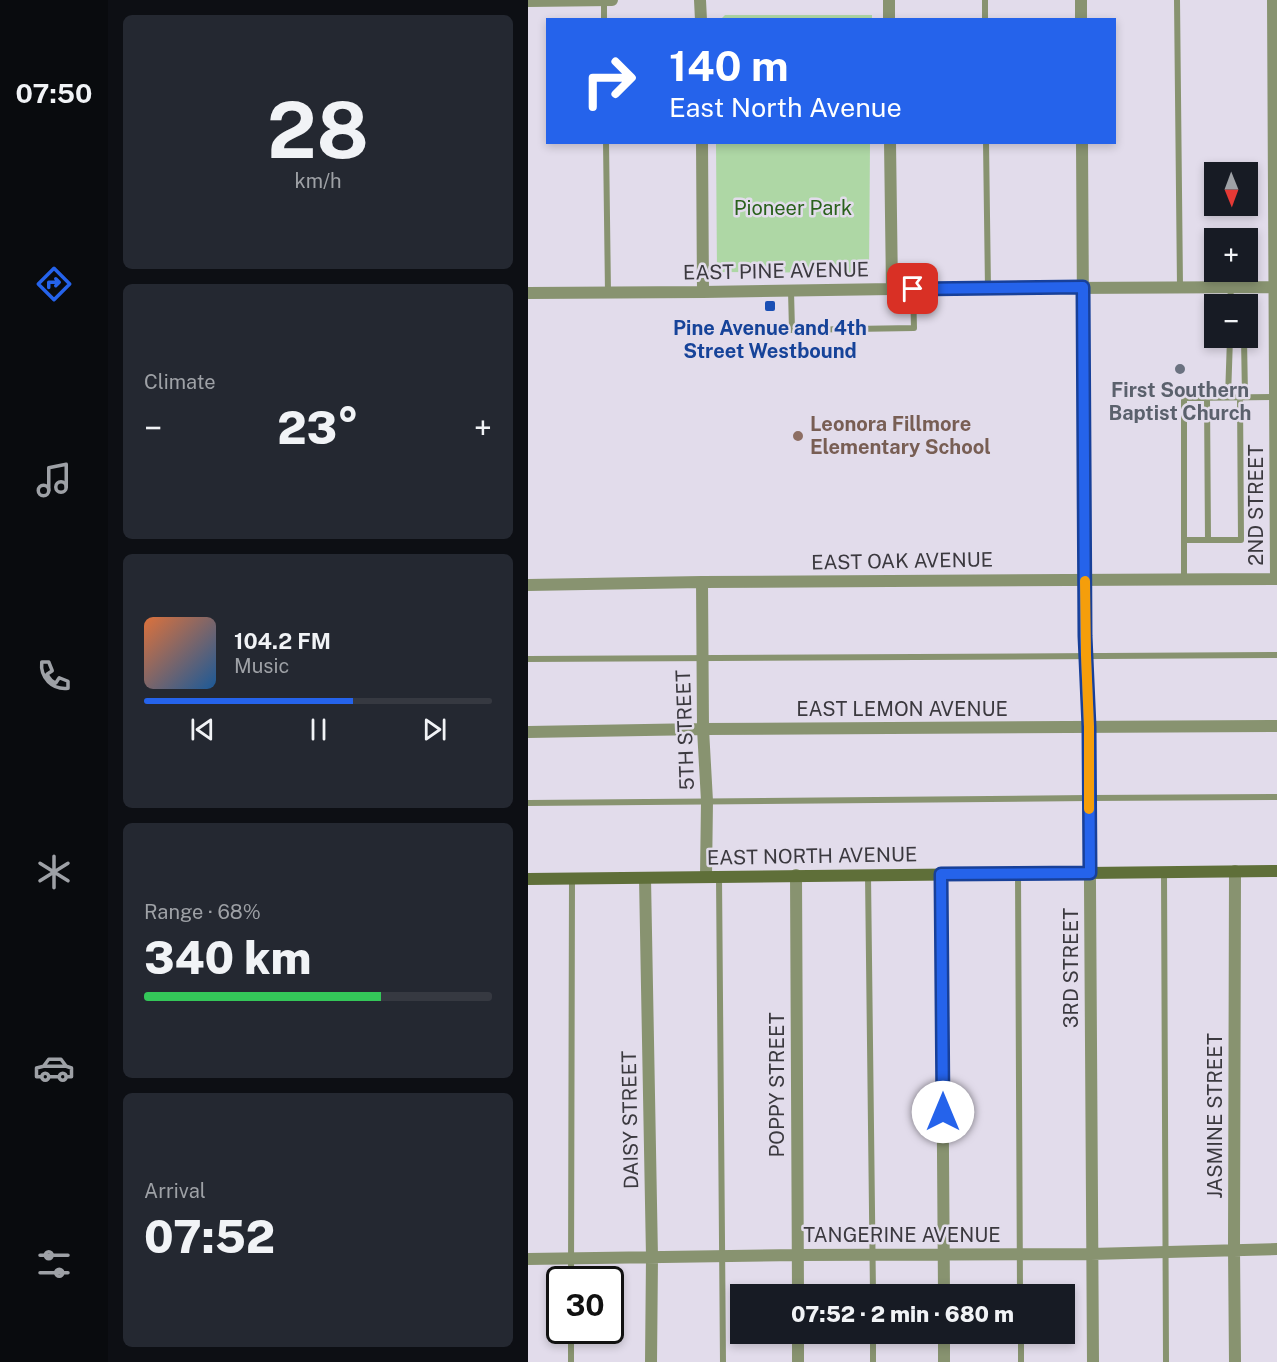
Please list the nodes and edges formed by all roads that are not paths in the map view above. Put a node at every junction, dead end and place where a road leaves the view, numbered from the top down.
1 (604, 0) edge
2 (612, 0) edge
3 (700, 0) edge
4 (889, 0) edge
5 (985, 0) edge
6 (1081, 0) edge
7 (1178, 0) edge
8 (1273, 0) edge
9 (528, 1) edge
10 (604, 18) edge
11 (700, 18) edge
12 (889, 18) edge
13 (985, 18) edge
14 (1081, 18) edge
15 (606, 144) edge
16 (702, 144) edge
17 (890, 144) edge
18 (986, 144) edge
19 (1082, 144) edge
20 (1083, 287) junction
21 (1180, 287) junction
22 (1231, 287) junction
23 (1275, 287) edge
24 (891, 289) junction
25 (913, 289) junction
26 (988, 289) junction
27 (791, 291) junction
28 (703, 292) junction
29 (528, 293) edge
30 (608, 293) junction
31 (1231, 294) edge
32 (1230, 348) edge
33 (1244, 348) edge
34 (1276, 362) edge
35 (1228, 397) junction
36 (1243, 397) junction
37 (1275, 397) junction
38 (1207, 398) junction
39 (1276, 432) edge
40 (1276, 504) edge
41 (1184, 540) junction
42 (1208, 540) junction
43 (1085, 579) junction
44 (1184, 579) junction
45 (1277, 579) edge
46 (702, 582) junction
47 (528, 585) edge
48 (1086, 655) junction
49 (1277, 655) edge
50 (703, 658) junction
51 (528, 659) edge
52 (1277, 726) edge
53 (1089, 727) junction
54 (703, 729) junction
55 (528, 732) edge
56 (1277, 797) edge
57 (1089, 798) junction
58 (707, 801) junction
59 (528, 803) edge
60 (1234, 871) junction
61 (1277, 871) edge
62 (1164, 872) junction
63 (1018, 873) junction
64 (1090, 873) junction
65 (941, 874) junction
66 (796, 875) junction
67 (868, 875) junction
68 (706, 876) junction
69 (719, 877) junction
70 (645, 878) junction
71 (528, 879) edge
72 (572, 879) junction
73 (1234, 1249) junction
74 (1277, 1249) edge
75 (1166, 1252) junction
76 (944, 1254) junction
77 (1020, 1254) junction
78 (1091, 1254) junction
79 (797, 1255) junction
80 (873, 1255) junction
81 (722, 1256) junction
82 (652, 1257) junction
83 (571, 1258) junction
84 (528, 1259) edge
85 (571, 1266) edge
86 (798, 1284) edge
87 (873, 1284) edge
88 (944, 1284) edge
89 (1020, 1284) edge
90 (571, 1344) edge
91 (798, 1344) edge
92 (873, 1344) edge
93 (944, 1344) edge
94 (1020, 1344) edge
95 (571, 1362) edge
96 (651, 1362) edge
97 (723, 1362) edge
98 (798, 1362) edge
99 (873, 1362) edge
100 (944, 1362) edge
101 (1021, 1362) edge
102 (1093, 1362) edge
103 (1166, 1362) edge
104 (1235, 1362) edge

1 - 2 street
1 - 9 street
1 - 10 lane
3 - 11 street
4 - 12 street
5 - 13 lane
6 - 14 street
7 - 21 lane
8 - 23 street, 2ND STREET
15 - 30 lane
16 - 28 street
17 - 24 street
18 - 26 lane
19 - 20 street, 3RD STREET
20 - 21 street, EAST PINE AVENUE
20 - 26 street, EAST PINE AVENUE
20 - 43 street, 3RD STREET
21 - 22 street, EAST PINE AVENUE
22 - 23 street, EAST PINE AVENUE
22 - 31 lane
23 - 34 street, 2ND STREET
24 - 25 street, EAST PINE AVENUE
24 - 27 street, EAST PINE AVENUE
25 - 26 street, EAST PINE AVENUE
25 - 27 lane
27 - 28 street, EAST PINE AVENUE
28 - 30 street, EAST PINE AVENUE
29 - 30 street, EAST PINE AVENUE
32 - 35 lane
33 - 36 lane
34 - 37 street, 2ND STREET
35 - 36 lane
35 - 38 lane
36 - 37 lane
36 - 42 lane
37 - 39 street, 2ND STREET
38 - 41 lane
38 - 42 lane
39 - 40 street, 2ND STREET
40 - 45 street, 2ND STREET
41 - 42 lane
41 - 44 lane
43 - 44 street, EAST OAK AVENUE
43 - 46 street, EAST OAK AVENUE
43 - 48 street, 3RD STREET
44 - 45 street, EAST OAK AVENUE
46 - 47 street, EAST OAK AVENUE
46 - 50 street, 5TH STREET
48 - 49 lane
48 - 50 lane
48 - 53 street, 3RD STREET
50 - 51 lane
50 - 54 street, 5TH STREET
52 - 53 street, EAST LEMON AVENUE
53 - 54 street, EAST LEMON AVENUE
53 - 57 street, 3RD STREET
54 - 55 street, EAST LEMON AVENUE
54 - 58 street, 5TH STREET
56 - 57 lane
57 - 58 lane
57 - 64 street, 3RD STREET
58 - 59 lane
58 - 68 street, 5TH STREET
60 - 61 street, EAST NORTH AVENUE
60 - 62 street, EAST NORTH AVENUE
60 - 73 street, JASMINE STREET
62 - 64 street, EAST NORTH AVENUE
62 - 75 lane
63 - 64 street, EAST NORTH AVENUE
63 - 65 street, EAST NORTH AVENUE
63 - 77 lane
64 - 78 street, 3RD STREET
65 - 67 street, EAST NORTH AVENUE
65 - 76 street
66 - 67 street, EAST NORTH AVENUE
66 - 69 street, EAST NORTH AVENUE
66 - 79 street, POPPY STREET
67 - 80 lane
68 - 69 street, EAST NORTH AVENUE
68 - 70 street, EAST NORTH AVENUE
69 - 81 lane
70 - 72 street, EAST NORTH AVENUE
70 - 82 street, DAISY STREET
71 - 72 street, EAST NORTH AVENUE
72 - 83 lane
73 - 74 street, TANGERINE AVENUE
73 - 75 street, TANGERINE AVENUE
73 - 104 street, JASMINE STREET
75 - 78 street, TANGERINE AVENUE
75 - 103 lane
76 - 77 street, TANGERINE AVENUE
76 - 80 street, TANGERINE AVENUE
76 - 88 street
77 - 78 street, TANGERINE AVENUE
77 - 89 lane
78 - 102 street, 3RD STREET
79 - 80 street, TANGERINE AVENUE
79 - 81 street, TANGERINE AVENUE
79 - 86 street, POPPY STREET
80 - 87 lane
81 - 82 street, TANGERINE AVENUE
81 - 97 lane
82 - 83 street, TANGERINE AVENUE
82 - 96 street, DAISY STREET
83 - 84 street, TANGERINE AVENUE
83 - 85 lane
90 - 95 lane
91 - 98 street
92 - 99 lane
93 - 100 street
94 - 101 lane

